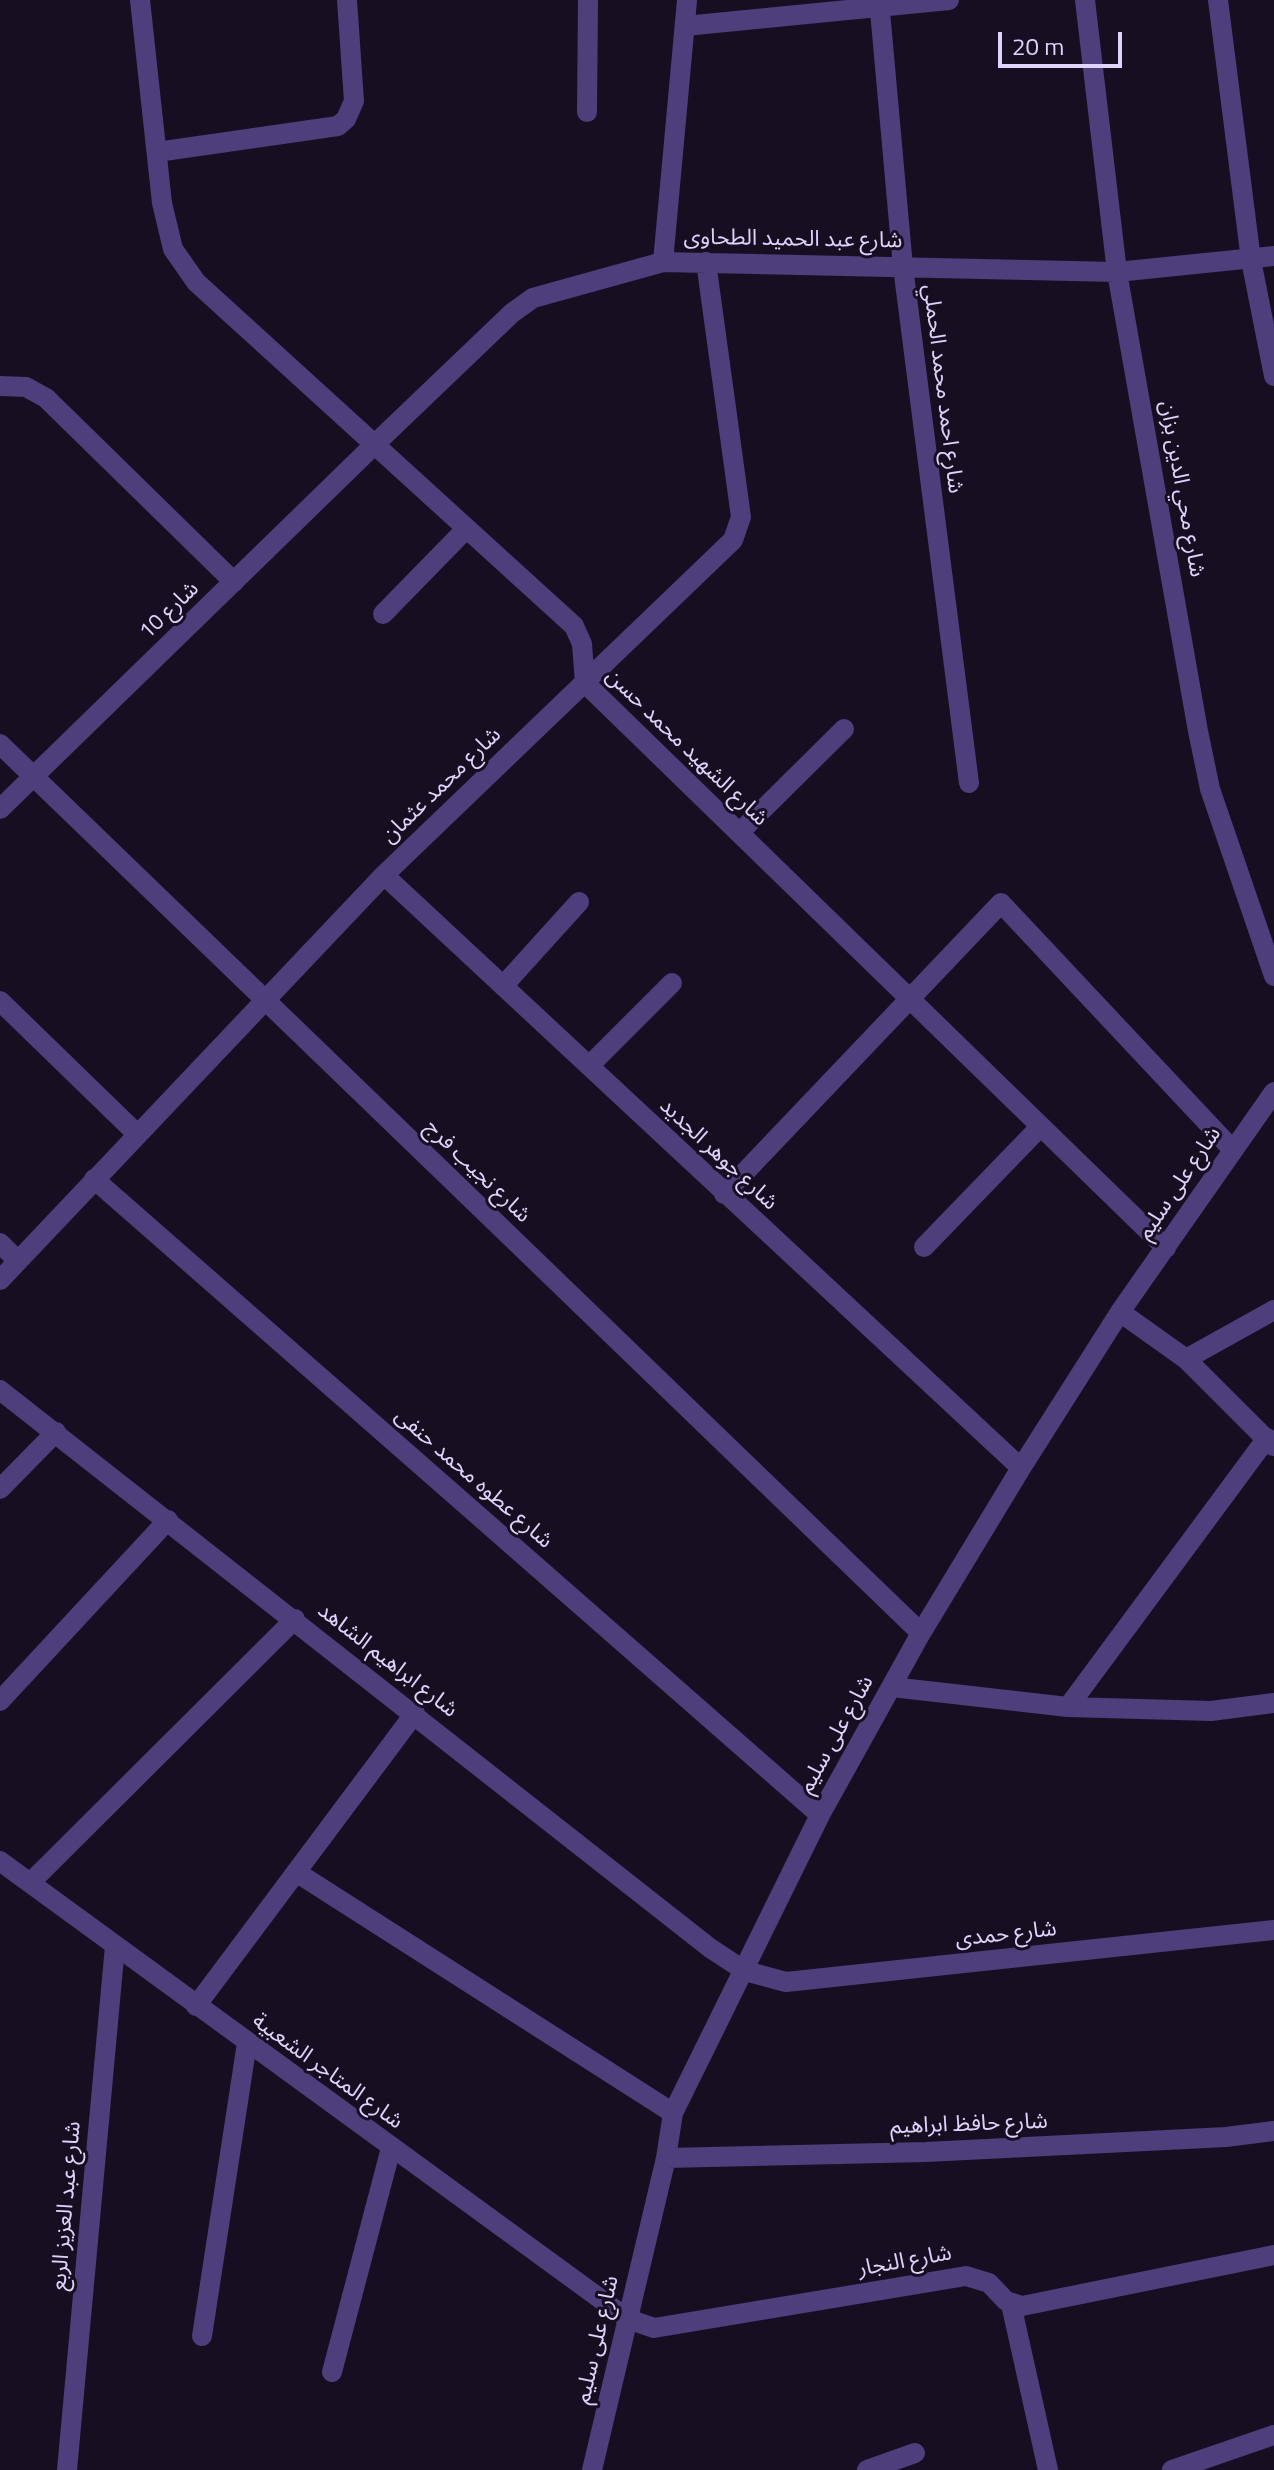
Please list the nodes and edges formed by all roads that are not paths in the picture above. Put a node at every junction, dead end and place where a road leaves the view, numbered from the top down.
1 (140, 0) edge
2 (347, 0) edge
3 (588, 0) edge
4 (687, 0) edge
5 (949, 0) edge
6 (1085, 0) edge
7 (1218, 0) edge
8 (879, 3) edge
9 (685, 26) junction
10 (587, 112) dead end
11 (157, 152) junction
12 (1274, 256) edge
13 (1251, 260) junction
14 (663, 262) junction
15 (706, 262) junction
16 (903, 267) junction
17 (1117, 272) junction
18 (1274, 376) edge
19 (0, 386) edge
20 (374, 445) junction
21 (466, 529) junction
22 (234, 582) junction
23 (383, 614) dead end
24 (585, 683) junction
25 (844, 729) dead end
26 (0, 744) edge
27 (35, 777) junction
28 (969, 783) dead end
29 (0, 809) edge
30 (739, 833) junction
31 (384, 875) junction
32 (579, 902) dead end
33 (1274, 976) edge
34 (672, 983) dead end
35 (503, 986) junction
36 (264, 1000) junction
37 (909, 1000) junction
38 (0, 1001) edge
39 (589, 1066) junction
40 (1271, 1106) edge
41 (1040, 1127) junction
42 (137, 1134) junction
43 (1232, 1149) junction
44 (94, 1179) junction
45 (724, 1194) junction
46 (0, 1243) edge
47 (924, 1247) dead end
48 (1166, 1248) junction
49 (18, 1261) junction
50 (0, 1280) edge
51 (1274, 1310) edge
52 (1120, 1312) junction
53 (1186, 1359) junction
54 (0, 1390) edge
55 (56, 1432) junction
56 (1270, 1442) edge
57 (1021, 1468) junction
58 (0, 1489) edge
59 (168, 1520) junction
60 (295, 1619) junction
61 (921, 1633) junction
62 (892, 1687) junction
63 (0, 1701) edge
64 (1274, 1703) edge
65 (1068, 1707) junction
66 (415, 1713) junction
67 (820, 1815) junction
68 (0, 1861) edge
69 (296, 1872) junction
70 (30, 1883) junction
71 (1274, 1930) edge
72 (115, 1946) junction
73 (745, 1971) junction
74 (196, 2006) junction
75 (247, 2043) junction
76 (673, 2113) junction
77 (1274, 2131) edge
78 (391, 2148) junction
79 (666, 2158) junction
80 (1274, 2255) edge
81 (1011, 2304) junction
82 (628, 2319) junction
83 (202, 2336) dead end
84 (332, 2372) dead end
85 (1274, 2435) edge
86 (915, 2453) dead end
87 (67, 2470) edge
88 (592, 2470) edge
89 (867, 2470) edge
90 (1048, 2470) edge
91 (1172, 2470) edge

1 - 11 street, شارع الشهيد محمد حسن
2 - 11 street
3 - 10 street
4 - 9 street
5 - 8 street
6 - 17 street, شارع محي الدين بزان
7 - 13 street
8 - 9 street
8 - 16 street, شارع احمد محمد الحملي
9 - 14 street
11 - 20 street, شارع الشهيد محمد حسن
12 - 13 street, شارع عبد الحميد الطحاوى
13 - 17 street, شارع عبد الحميد الطحاوى
13 - 18 street
14 - 15 street, شارع عبد الحميد الطحاوى
14 - 20 street, شارع عبد الحميد الطحاوى
15 - 16 street, شارع عبد الحميد الطحاوى
15 - 24 street, شارع محمد عثمان
16 - 17 street, شارع عبد الحميد الطحاوى
16 - 28 street, شارع احمد محمد الحملي
17 - 33 street, شارع محي الدين بزان
19 - 22 street
20 - 21 street, شارع الشهيد محمد حسن
20 - 22 street, شارع 10
21 - 23 street
21 - 24 street, شارع الشهيد محمد حسن
22 - 27 street, شارع 10
24 - 30 street, شارع الشهيد محمد حسن
24 - 31 street, شارع محمد عثمان
25 - 30 street
26 - 27 street, شارع نجيب فرج
27 - 29 street, شارع 10
27 - 36 street, شارع نجيب فرج
30 - 37 street, شارع الشهيد محمد حسن
31 - 35 street, شارع جوهر الجديد
31 - 36 street, شارع محمد عثمان
32 - 35 street
34 - 39 street
35 - 39 street, شارع جوهر الجديد
36 - 42 street, شارع محمد عثمان
36 - 61 street, شارع نجيب فرج
37 - 41 street, شارع الشهيد محمد حسن
37 - 43 street
37 - 45 street
38 - 42 street
39 - 45 street, شارع جوهر الجديد
40 - 43 street, شارع على سليم
41 - 47 street
41 - 48 street, شارع الشهيد محمد حسن
42 - 44 street, شارع محمد عثمان
43 - 48 street, شارع على سليم
44 - 49 street, شارع محمد عثمان
44 - 67 street, شارع عطوه محمد حنفى
45 - 57 street, شارع جوهر الجديد
46 - 49 street
48 - 52 street, شارع على سليم
49 - 50 street, شارع محمد عثمان
51 - 53 street
52 - 53 street
52 - 57 street, شارع على سليم
53 - 56 street
54 - 55 street, شارع ابراهيم الشاهد
55 - 58 street
55 - 59 street, شارع ابراهيم الشاهد
56 - 65 street
57 - 61 street, شارع على سليم
59 - 60 street, شارع ابراهيم الشاهد
59 - 63 street
60 - 66 street, شارع ابراهيم الشاهد
60 - 70 street
61 - 62 street, شارع على سليم
62 - 65 street
62 - 67 street, شارع على سليم
64 - 65 street
66 - 69 street
66 - 73 street, شارع ابراهيم الشاهد
67 - 73 street, شارع على سليم
68 - 70 street, شارع المتاجر الشعبية
69 - 74 street
69 - 76 street
70 - 72 street, شارع المتاجر الشعبية
71 - 73 street, شارع حمدى
72 - 74 street, شارع المتاجر الشعبية
72 - 87 street, شارع عبد العزيز الربع
73 - 76 street, شارع على سليم
74 - 75 street, شارع المتاجر الشعبية
75 - 78 street, شارع المتاجر الشعبية
75 - 83 street
76 - 79 street, شارع على سليم
77 - 79 street, شارع حافظ ابراهيم
78 - 82 street, شارع المتاجر الشعبية
78 - 84 street
79 - 82 street, شارع على سليم
80 - 81 street
81 - 82 street, شارع النجار
81 - 90 street
82 - 88 street, شارع على سليم
85 - 91 street
86 - 89 street

